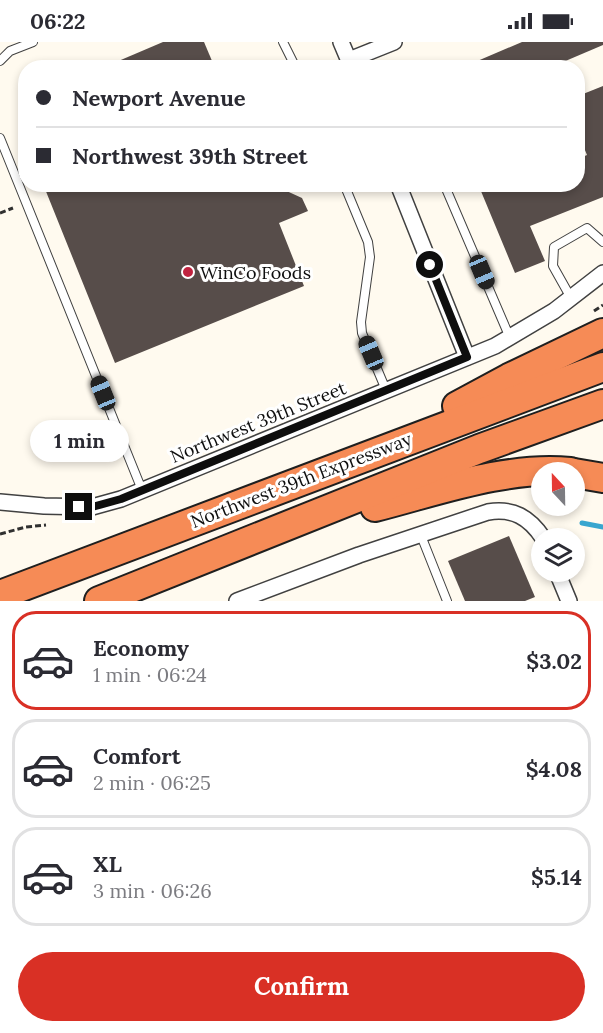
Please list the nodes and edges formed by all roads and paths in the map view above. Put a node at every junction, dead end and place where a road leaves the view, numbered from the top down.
1 (33, 42) edge
2 (283, 42) edge
3 (341, 42) edge
4 (394, 42) edge
5 (292, 60) edge
6 (348, 60) edge
7 (358, 60) edge
8 (0, 61) edge
9 (0, 138) edge
10 (18, 183) edge
11 (22, 192) edge
12 (348, 192) edge
13 (401, 192) edge
14 (447, 192) edge
15 (13, 208) dead end
16 (0, 213) edge
17 (603, 242) edge
18 (603, 273) edge
19 (571, 297) junction
20 (603, 333) edge
21 (510, 338) junction
22 (467, 357) junction
23 (603, 367) edge
24 (386, 390) junction
25 (603, 404) edge
26 (359, 458) junction
27 (531, 471) edge
28 (585, 475) edge
29 (603, 478) edge
30 (142, 490) junction
31 (0, 502) edge
32 (536, 528) edge
33 (420, 533) junction
34 (266, 534) junction
35 (561, 582) edge
36 (0, 595) edge
37 (99, 601) edge
38 (237, 601) edge
39 (447, 601) edge
40 (569, 601) edge

1 - 8 lane
2 - 5 lane
3 - 6 street
4 - 7 street
9 - 10 lane
11 - 30 lane
12 - 24 lane
13 - 22 street
14 - 21 lane
15 - 16 path
17 - 19 lane
18 - 19 street, Northwest 39th Street
19 - 21 street, Northwest 39th Street
20 - 26 highway
21 - 22 street, Northwest 39th Street
22 - 24 street, Northwest 39th Street
23 - 26 highway, Northwest 39th Expressway
24 - 30 street, Northwest 39th Street
25 - 34 highway, Northwest 39th Expressway
26 - 36 highway, Northwest 39th Expressway
27 - 34 highway
28 - 29 highway
30 - 31 street, Northwest 39th Street
32 - 33 street
33 - 38 street
33 - 39 lane
34 - 37 highway, Northwest 39th Expressway
35 - 40 street

